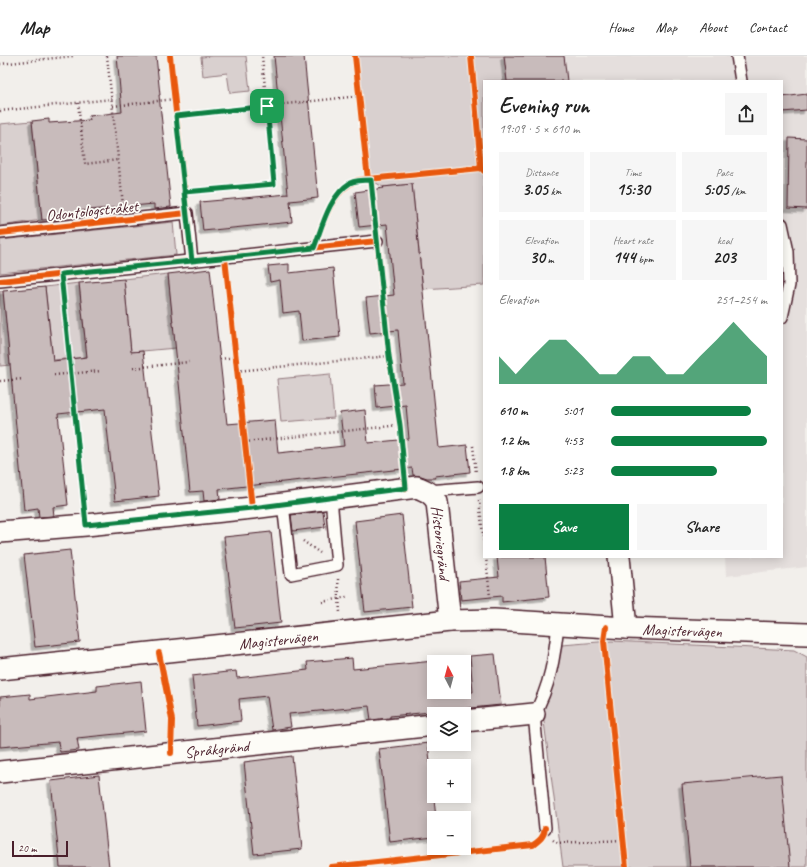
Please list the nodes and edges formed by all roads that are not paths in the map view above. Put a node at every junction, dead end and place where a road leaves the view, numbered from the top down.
1 (738, 56) edge
2 (741, 80) edge
3 (783, 229) edge
4 (0, 233) edge
5 (377, 241) dead end
6 (192, 261) junction
7 (0, 281) edge
8 (783, 312) edge
9 (478, 487) dead end
10 (428, 492) junction
11 (331, 498) junction
12 (283, 504) junction
13 (0, 532) edge
14 (619, 558) edge
15 (450, 621) junction
16 (558, 624) junction
17 (626, 628) junction
18 (807, 634) edge
19 (0, 669) edge
20 (534, 714) junction
21 (471, 721) edge
22 (427, 726) edge
23 (0, 772) edge
24 (544, 831) road end

1 - 2 lane
3 - 8 lane
4 - 6 lane, Odontologstråket
5 - 6 lane
6 - 7 lane
9 - 10 lane
10 - 11 street, Historiegränd
10 - 15 street, Historiegränd
11 - 12 street, Historiegränd
11 - 12 lane
12 - 13 street, Historiegränd
14 - 17 street
15 - 16 street, Magistervägen
15 - 19 street, Magistervägen
16 - 17 street, Magistervägen
16 - 20 lane
17 - 18 street, Magistervägen
20 - 21 street
20 - 24 lane
22 - 23 street, Språkgränd

